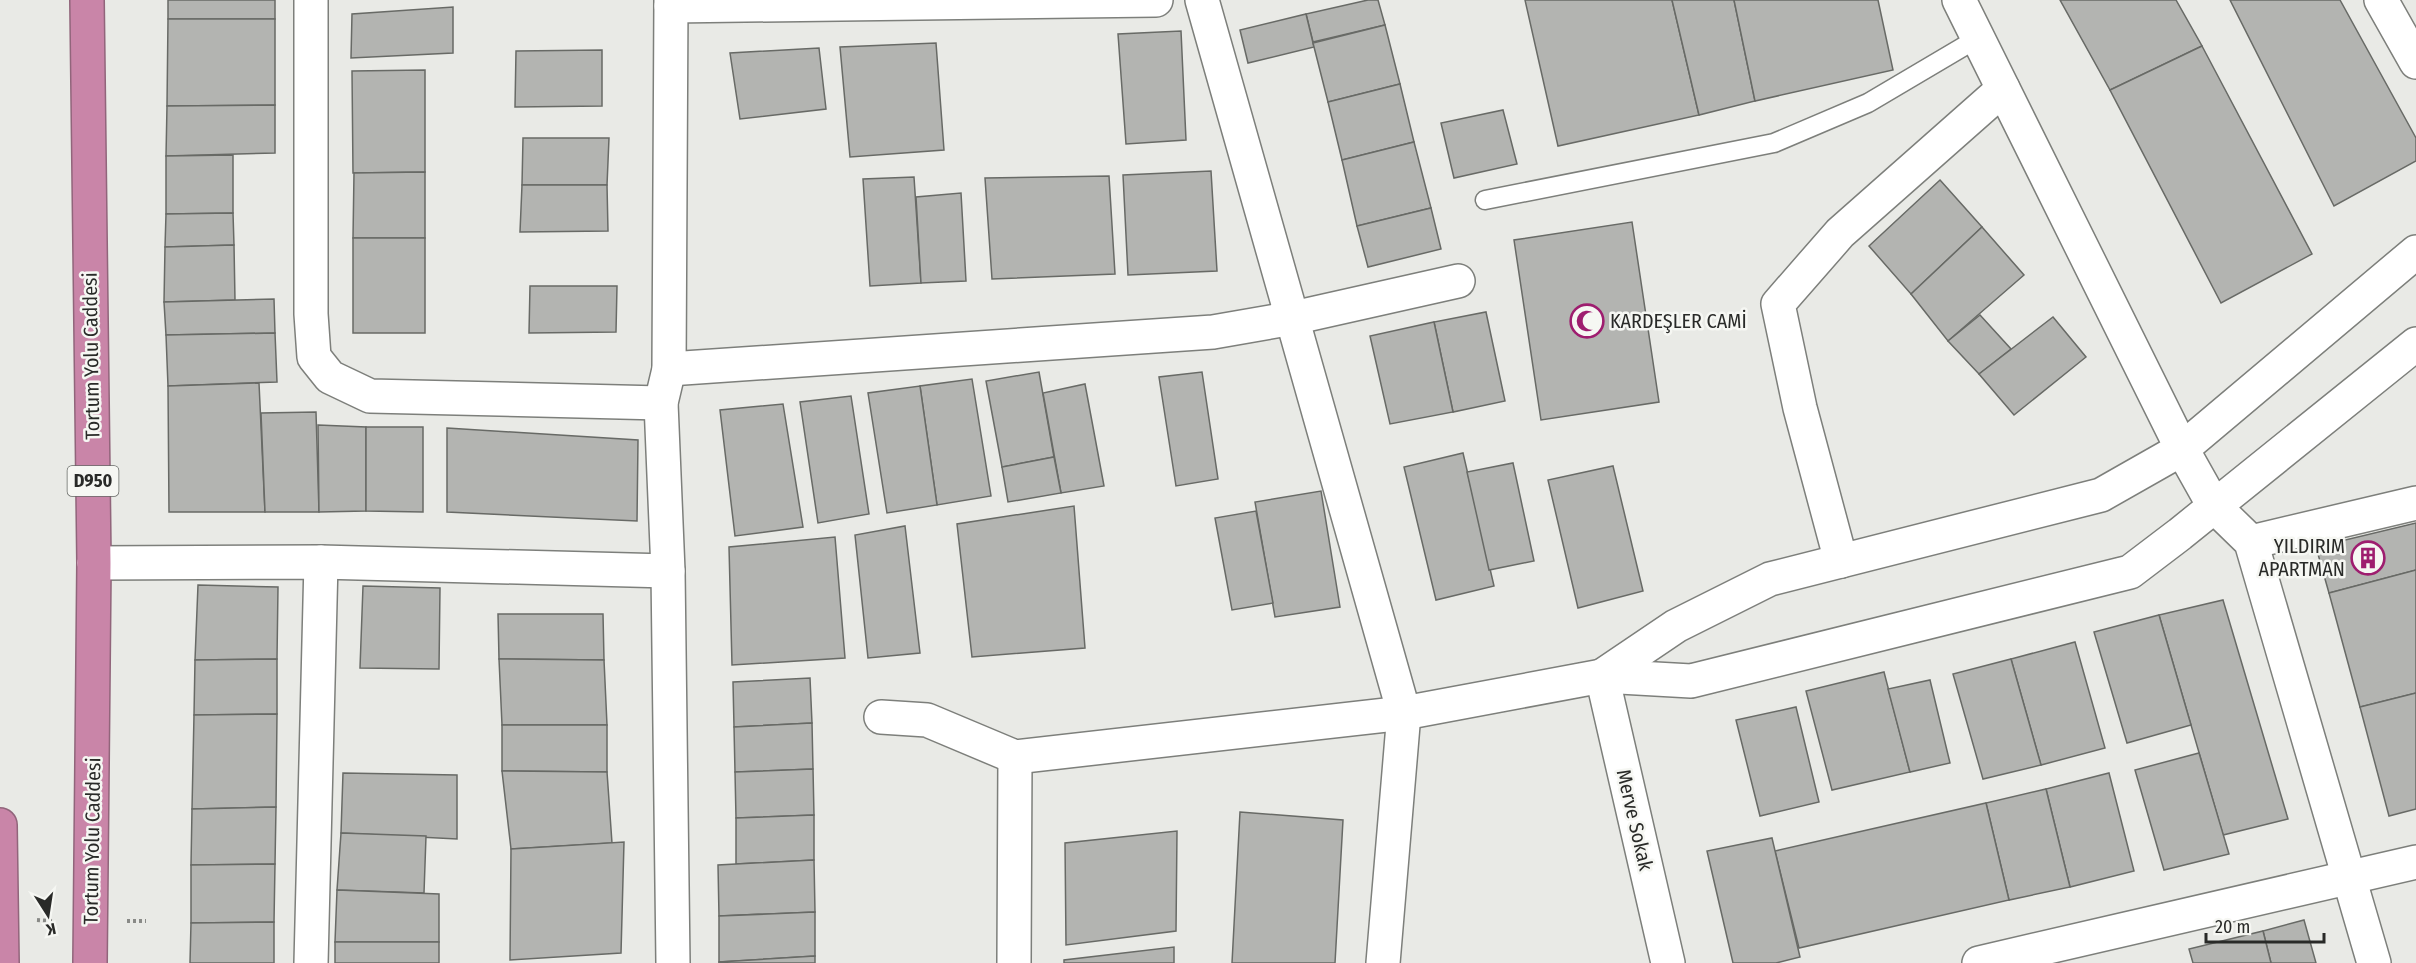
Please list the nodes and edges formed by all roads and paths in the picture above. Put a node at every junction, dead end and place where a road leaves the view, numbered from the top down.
1 (87, 0) edge
2 (311, 0) edge
3 (1156, 0) edge
4 (1202, 0) edge
5 (1959, 0) edge
6 (2381, 0) edge
7 (671, 3) edge
8 (1978, 38) junction
9 (2416, 62) edge
10 (2003, 89) junction
11 (1485, 200) dead end
12 (2416, 252) edge
13 (1458, 282) dead end
14 (1293, 318) junction
15 (2416, 344) edge
16 (669, 369) junction
17 (661, 403) junction
18 (2182, 449) junction
19 (2416, 503) edge
20 (2214, 506) junction
21 (2251, 542) junction
22 (1841, 561) junction
23 (321, 562) junction
24 (94, 563) junction
25 (668, 571) junction
26 (1602, 676) junction
27 (1404, 713) junction
28 (882, 717) dead end
29 (1015, 757) junction
30 (0, 825) edge
31 (2416, 862) edge
32 (2350, 877) junction
33 (2, 963) edge
34 (90, 963) edge
35 (311, 963) edge
36 (673, 963) edge
37 (1014, 963) edge
38 (1383, 963) edge
39 (1668, 963) edge
40 (1979, 963) edge
41 (2374, 963) edge

1 - 24 highway, Tortum Yolu Caddesi / D950
2 - 17 street
3 - 7 street
4 - 14 street
5 - 8 street
6 - 9 street
7 - 16 street
8 - 10 street
8 - 11 lane
10 - 18 street
10 - 22 street
12 - 18 street
13 - 14 street
14 - 16 street
14 - 27 street
15 - 20 street
16 - 17 street
17 - 25 street
18 - 20 street
18 - 22 street
19 - 21 street
20 - 21 street
20 - 26 street
21 - 32 street
22 - 26 street
23 - 24 street
23 - 25 street
23 - 35 street
24 - 34 highway, Tortum Yolu Caddesi / D950
25 - 36 street
26 - 27 street
26 - 39 street, Merve Sokak
27 - 29 street
27 - 38 street
28 - 29 street
29 - 37 street
30 - 33 highway
31 - 32 street
32 - 40 street
32 - 41 street

